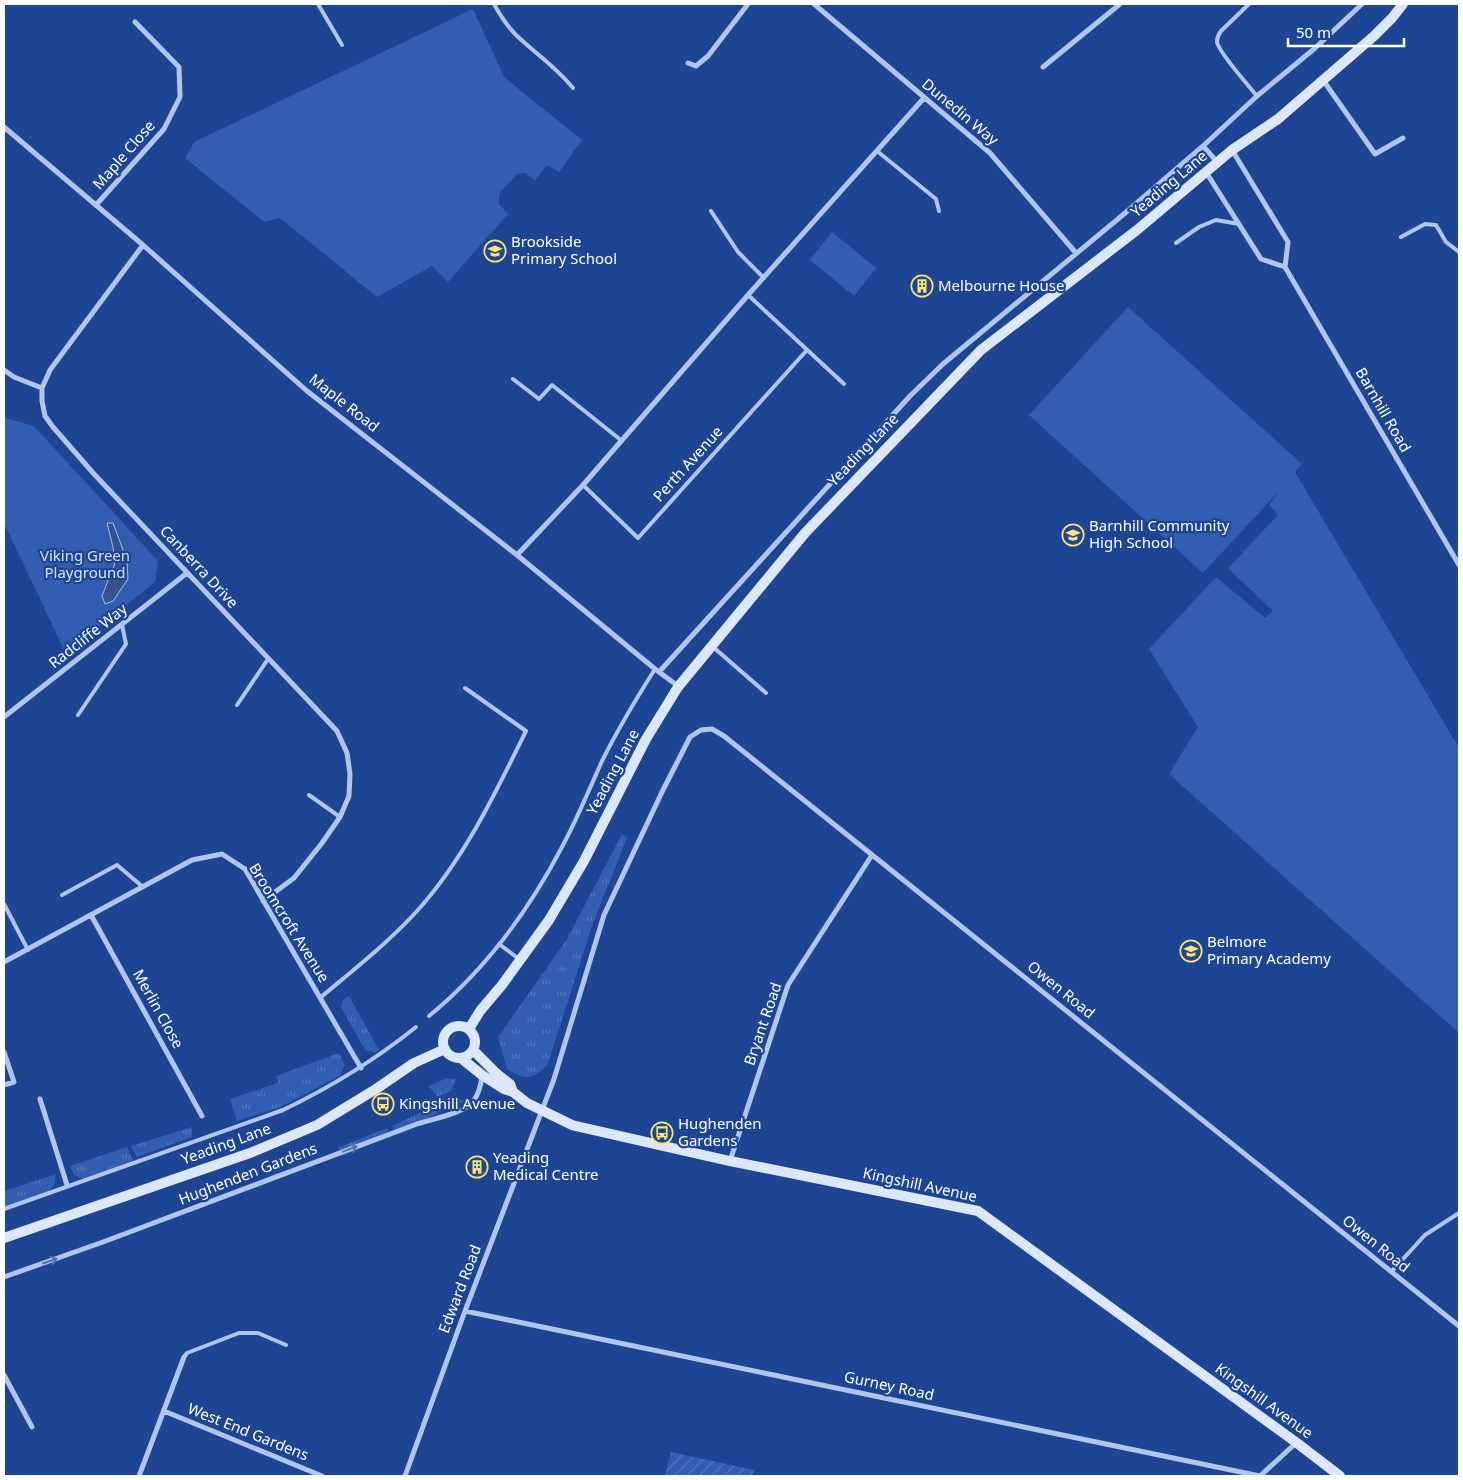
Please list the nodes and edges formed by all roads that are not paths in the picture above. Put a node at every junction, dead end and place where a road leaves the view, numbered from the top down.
1 (318, 4) edge
2 (494, 4) edge
3 (748, 4) edge
4 (814, 4) edge
5 (1120, 4) edge
6 (1249, 4) edge
7 (1362, 4) edge
8 (1403, 4) edge
9 (135, 22) dead end
10 (342, 45) dead end
11 (688, 63) dead end
12 (1043, 67) dead end
13 (1322, 80) junction
14 (573, 88) dead end
15 (1257, 96) junction
16 (924, 98) junction
17 (4, 127) edge
18 (1403, 138) dead end
19 (1203, 146) junction
20 (1232, 150) junction
21 (877, 151) junction
22 (1218, 162) junction
23 (1206, 172) junction
24 (96, 205) junction
25 (711, 211) dead end
26 (939, 211) dead end
27 (1239, 224) junction
28 (1401, 237) dead end
29 (1176, 243) dead end
30 (143, 245) junction
31 (1459, 252) edge
32 (1076, 253) junction
33 (1285, 267) junction
34 (764, 278) junction
35 (748, 295) junction
36 (807, 350) junction
37 (4, 370) edge
38 (512, 379) dead end
39 (844, 384) dead end
40 (42, 388) junction
41 (622, 440) junction
42 (583, 485) junction
43 (517, 555) junction
44 (1459, 565) edge
45 (187, 574) junction
46 (122, 625) junction
47 (712, 646) junction
48 (268, 659) junction
49 (657, 671) junction
50 (678, 687) junction
51 (465, 688) dead end
52 (766, 693) dead end
53 (238, 706) dead end
54 (78, 715) dead end
55 (4, 717) edge
56 (309, 795) dead end
57 (340, 817) junction
58 (872, 855) junction
59 (143, 887) junction
60 (62, 895) dead end
61 (263, 901) junction
62 (4, 904) edge
63 (91, 915) junction
64 (499, 944) junction
65 (28, 950) junction
66 (521, 960) junction
67 (4, 962) edge
68 (320, 998) junction
69 (429, 1016) dead end
70 (416, 1027) dead end
71 (469, 1029) junction
72 (445, 1049) junction
73 (473, 1050) junction
74 (4, 1052) edge
75 (461, 1058) junction
76 (361, 1068) junction
77 (482, 1075) junction
78 (4, 1085) edge
79 (513, 1092) junction
80 (40, 1098) dead end
81 (542, 1111) junction
82 (202, 1116) dead end
83 (730, 1161) junction
84 (67, 1185) junction
85 (4, 1209) edge
86 (1459, 1213) edge
87 (4, 1238) edge
88 (1391, 1272) junction
89 (4, 1277) edge
90 (465, 1311) junction
91 (1459, 1326) edge
92 (286, 1345) dead end
93 (184, 1357) joint
94 (4, 1375) edge
95 (164, 1411) junction
96 (32, 1427) dead end
97 (1296, 1443) junction
98 (139, 1476) edge
99 (322, 1476) edge
100 (405, 1476) edge
101 (1340, 1476) edge

1 - 10 lane
2 - 14 lane
3 - 11 street
4 - 16 street, Dunedin Way
5 - 12 street
6 - 15 lane
7 - 15 street
8 - 13 street, Yeading Lane
9 - 24 street, Maple Close
13 - 18 street
13 - 20 street, Yeading Lane
15 - 19 street
16 - 21 street
16 - 32 street, Dunedin Way
17 - 24 street, Maple Road
19 - 22 street
19 - 32 street
20 - 22 street, Yeading Lane
20 - 33 street
21 - 26 lane
21 - 34 street
22 - 23 street, Yeading Lane
23 - 27 street
23 - 47 street, Yeading Lane
24 - 30 street, Maple Road
25 - 34 lane
27 - 29 lane
27 - 33 street
28 - 31 lane
30 - 40 street
30 - 43 street, Maple Road
32 - 49 street
33 - 44 street, Barnhill Road
34 - 35 street
35 - 36 lane
35 - 41 street
36 - 39 lane
36 - 42 lane, Perth Avenue
37 - 40 street
38 - 41 lane
40 - 45 street, Canberra Drive
41 - 42 street
42 - 43 street
43 - 49 street, Maple Road
45 - 46 street, Radcliffe Way
45 - 48 street, Canberra Drive
46 - 54 lane
46 - 55 street, Radcliffe Way
47 - 50 street, Yeading Lane
47 - 52 lane
48 - 53 lane
48 - 57 street, Canberra Drive
49 - 50 street, Maple Road
49 - 64 lane
50 - 66 street, Yeading Lane
51 - 68 lane
56 - 57 lane
57 - 61 street, Canberra Drive
58 - 81 street, Owen Road
58 - 83 street, Bryant Road
58 - 88 street, Owen Road
59 - 60 lane
59 - 61 street, Broomcroft Avenue
59 - 63 street, Broomcroft Avenue
61 - 68 street, Broomcroft Avenue
62 - 65 lane
63 - 65 street, Broomcroft Avenue
63 - 82 street, Merlin Close
64 - 66 lane
64 - 69 lane
65 - 67 street, Broomcroft Avenue
66 - 71 street, Yeading Lane
68 - 76 street, Broomcroft Avenue
70 - 76 lane
71 - 72 street
71 - 73 street
72 - 75 street
72 - 87 street, Yeading Lane
73 - 75 street
73 - 79 street, Kingshill Avenue
74 - 78 street
75 - 77 street, Kingshill Avenue
76 - 84 lane
77 - 79 street, Kingshill Avenue
89 -> 77 street, Hughenden Gardens
79 - 81 street, Kingshill Avenue
80 - 84 street
81 - 83 street, Kingshill Avenue
81 - 90 street, Edward Road
83 - 97 street, Kingshill Avenue
84 - 85 lane
86 - 88 lane
88 - 91 street, Owen Road
90 - 97 street, Gurney Road
90 - 100 street, Edward Road
92 - 93 lane
93 - 95 street, West End Gardens
94 - 96 street
95 - 98 street, West End Gardens
95 - 99 street, West End Gardens
97 - 101 street, Kingshill Avenue

